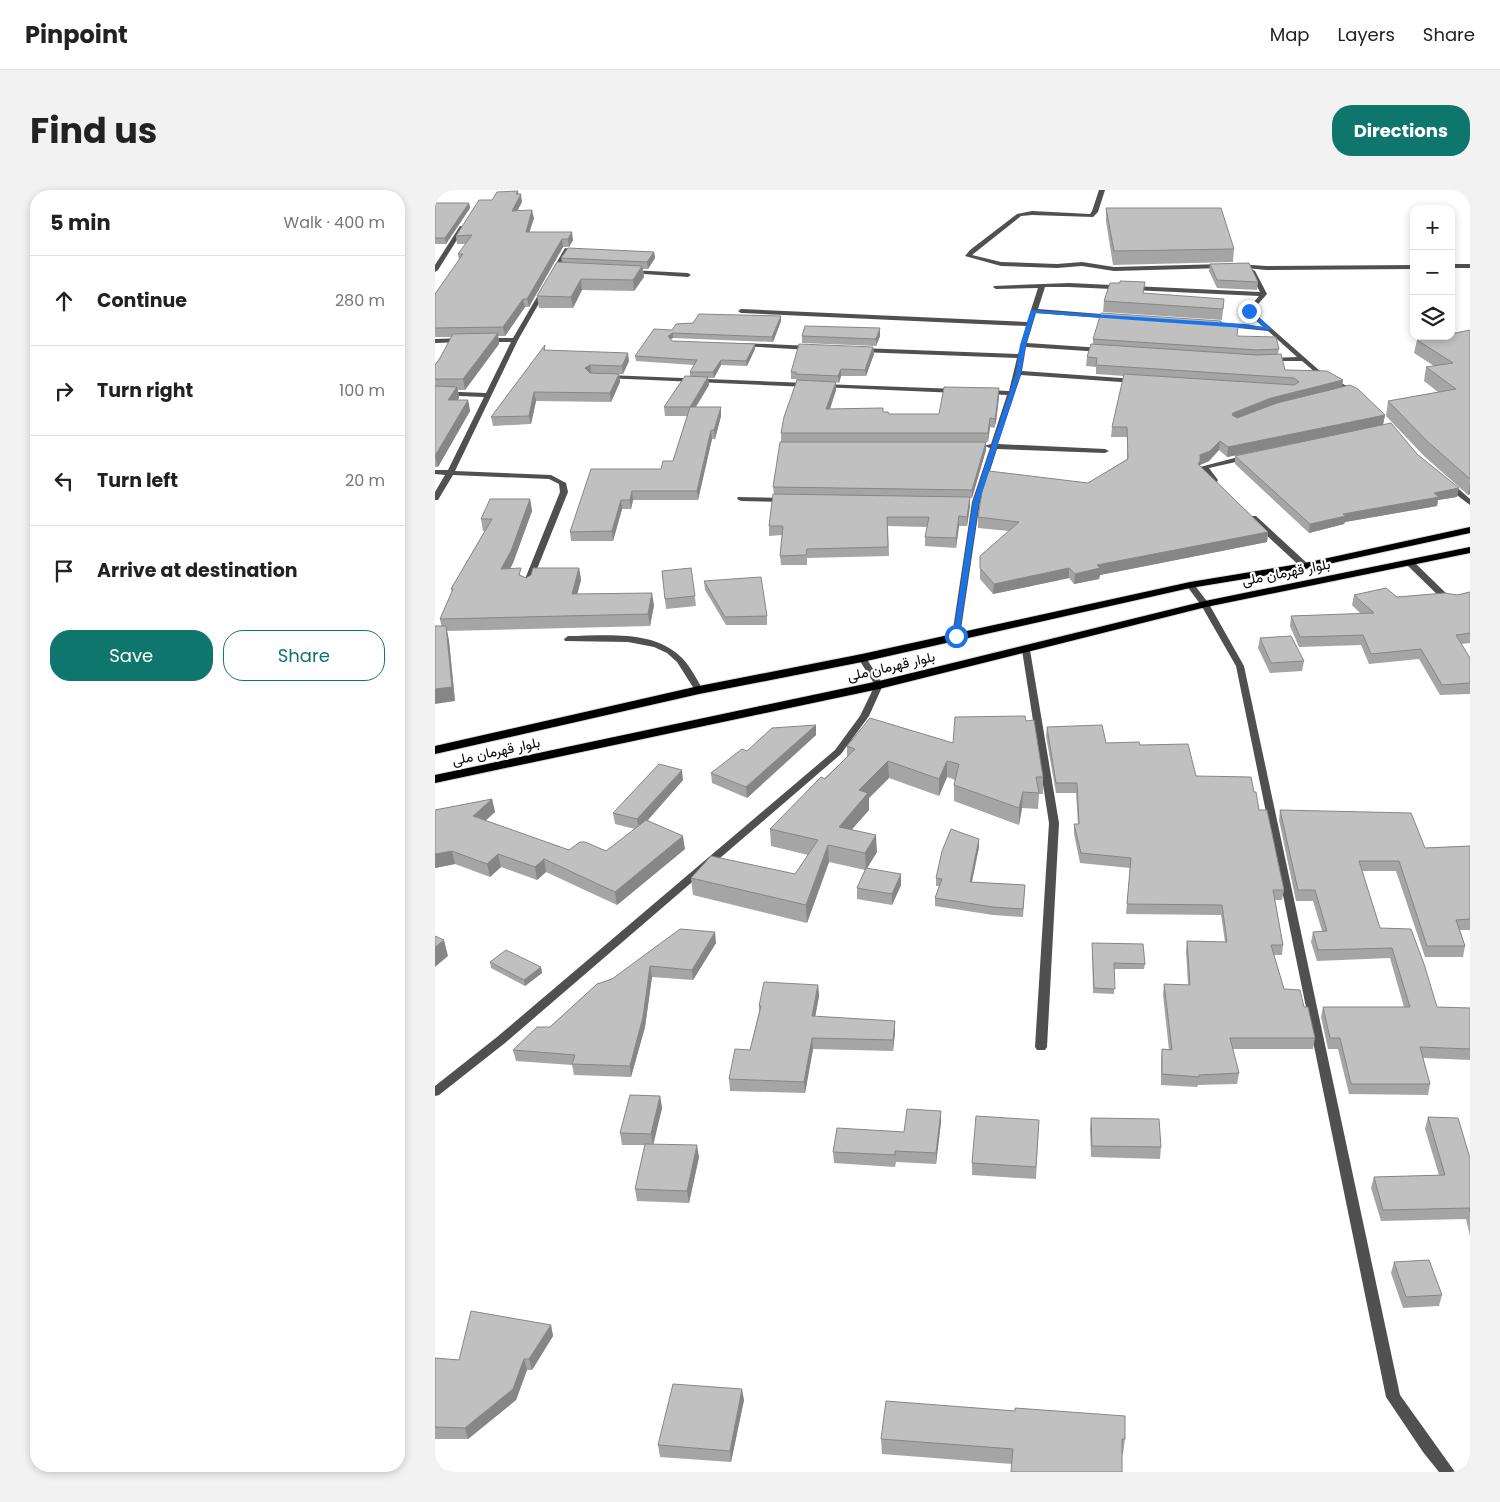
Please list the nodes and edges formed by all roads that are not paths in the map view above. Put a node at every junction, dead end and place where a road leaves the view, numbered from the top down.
1 (1102, 190) edge
2 (466, 221) edge
3 (567, 249) edge
4 (1455, 266) edge
5 (1470, 266) edge
6 (1251, 267) junction
7 (1410, 267) edge
8 (557, 269) junction
9 (566, 269) edge
10 (435, 270) edge
11 (622, 272) edge
12 (688, 275) dead end
13 (1042, 286) junction
14 (996, 287) dead end
15 (1264, 294) junction
16 (741, 311) dead end
17 (1033, 311) junction
18 (1120, 317) edge
19 (1197, 322) edge
20 (1029, 324) junction
21 (1269, 329) junction
22 (435, 340) edge
23 (515, 340) junction
24 (733, 345) edge
25 (1023, 345) junction
26 (822, 348) edge
27 (852, 350) edge
28 (1110, 350) edge
29 (1021, 356) junction
30 (1303, 358) junction
31 (1263, 360) edge
32 (1018, 373) junction
33 (601, 377) edge
34 (1146, 382) edge
35 (1353, 390) junction
36 (961, 391) edge
37 (981, 392) edge
38 (435, 393) edge
39 (1011, 393) junction
40 (1335, 394) edge
41 (486, 395) junction
42 (1366, 402) edge
43 (984, 446) edge
44 (994, 446) junction
45 (1105, 451) dead end
46 (1257, 455) edge
47 (435, 472) edge
48 (450, 473) junction
49 (1441, 478) edge
50 (1218, 484) edge
51 (435, 498) edge
52 (741, 499) dead end
53 (790, 500) edge
54 (966, 502) edge
55 (976, 502) junction
56 (1470, 503) edge
57 (1244, 509) edge
58 (1470, 530) edge
59 (1470, 550) edge
60 (1410, 563) junction
61 (1305, 566) junction
62 (527, 586) edge
63 (1190, 586) junction
64 (1470, 599) edge
65 (1205, 604) junction
66 (956, 636) junction
67 (568, 639) dead end
68 (1026, 650) junction
69 (862, 658) junction
70 (879, 685) junction
71 (699, 690) junction
72 (435, 750) edge
73 (435, 779) edge
74 (1041, 1047) dead end
75 (435, 1092) edge
76 (1448, 1472) edge

1 - 6 street
2 - 10 street
3 - 8 street
4 - 5 street
6 - 7 street
6 - 15 street
8 - 9 street
8 - 23 street
11 - 12 street
13 - 14 street
13 - 15 street
13 - 17 street
15 - 21 street
16 - 20 street
17 - 18 street
17 - 20 street
19 - 21 street
20 - 25 street
21 - 30 street
22 - 23 street
23 - 41 street
24 - 26 street
25 - 28 street
25 - 29 street
27 - 29 street
29 - 32 street
30 - 31 street
30 - 35 street
32 - 34 street
32 - 39 street
33 - 36 street
35 - 40 street
35 - 42 street
37 - 39 street
38 - 41 street
39 - 44 street
41 - 48 street
43 - 44 street
44 - 45 street
44 - 55 street
46 - 50 street
47 - 48 street
48 - 51 street
48 - 62 street
49 - 56 street
52 - 53 street
54 - 55 street
55 - 66 street
57 - 61 street
58 - 61 highway, بلوار قهرمان ملی
59 - 60 highway, بلوار قهرمان ملی
60 - 64 street
60 - 65 highway, بلوار قهرمان ملی
61 - 63 highway, بلوار قهرمان ملی
63 - 65 street
63 - 66 highway, بلوار قهرمان ملی
65 - 68 highway, بلوار قهرمان ملی
65 - 76 street
66 - 69 highway, بلوار قهرمان ملی
67 - 71 street
68 - 70 highway, بلوار قهرمان ملی
68 - 74 street
69 - 70 street
69 - 71 highway, بلوار قهرمان ملی
70 - 73 highway, بلوار قهرمان ملی
70 - 75 street
71 - 72 highway, بلوار قهرمان ملی

